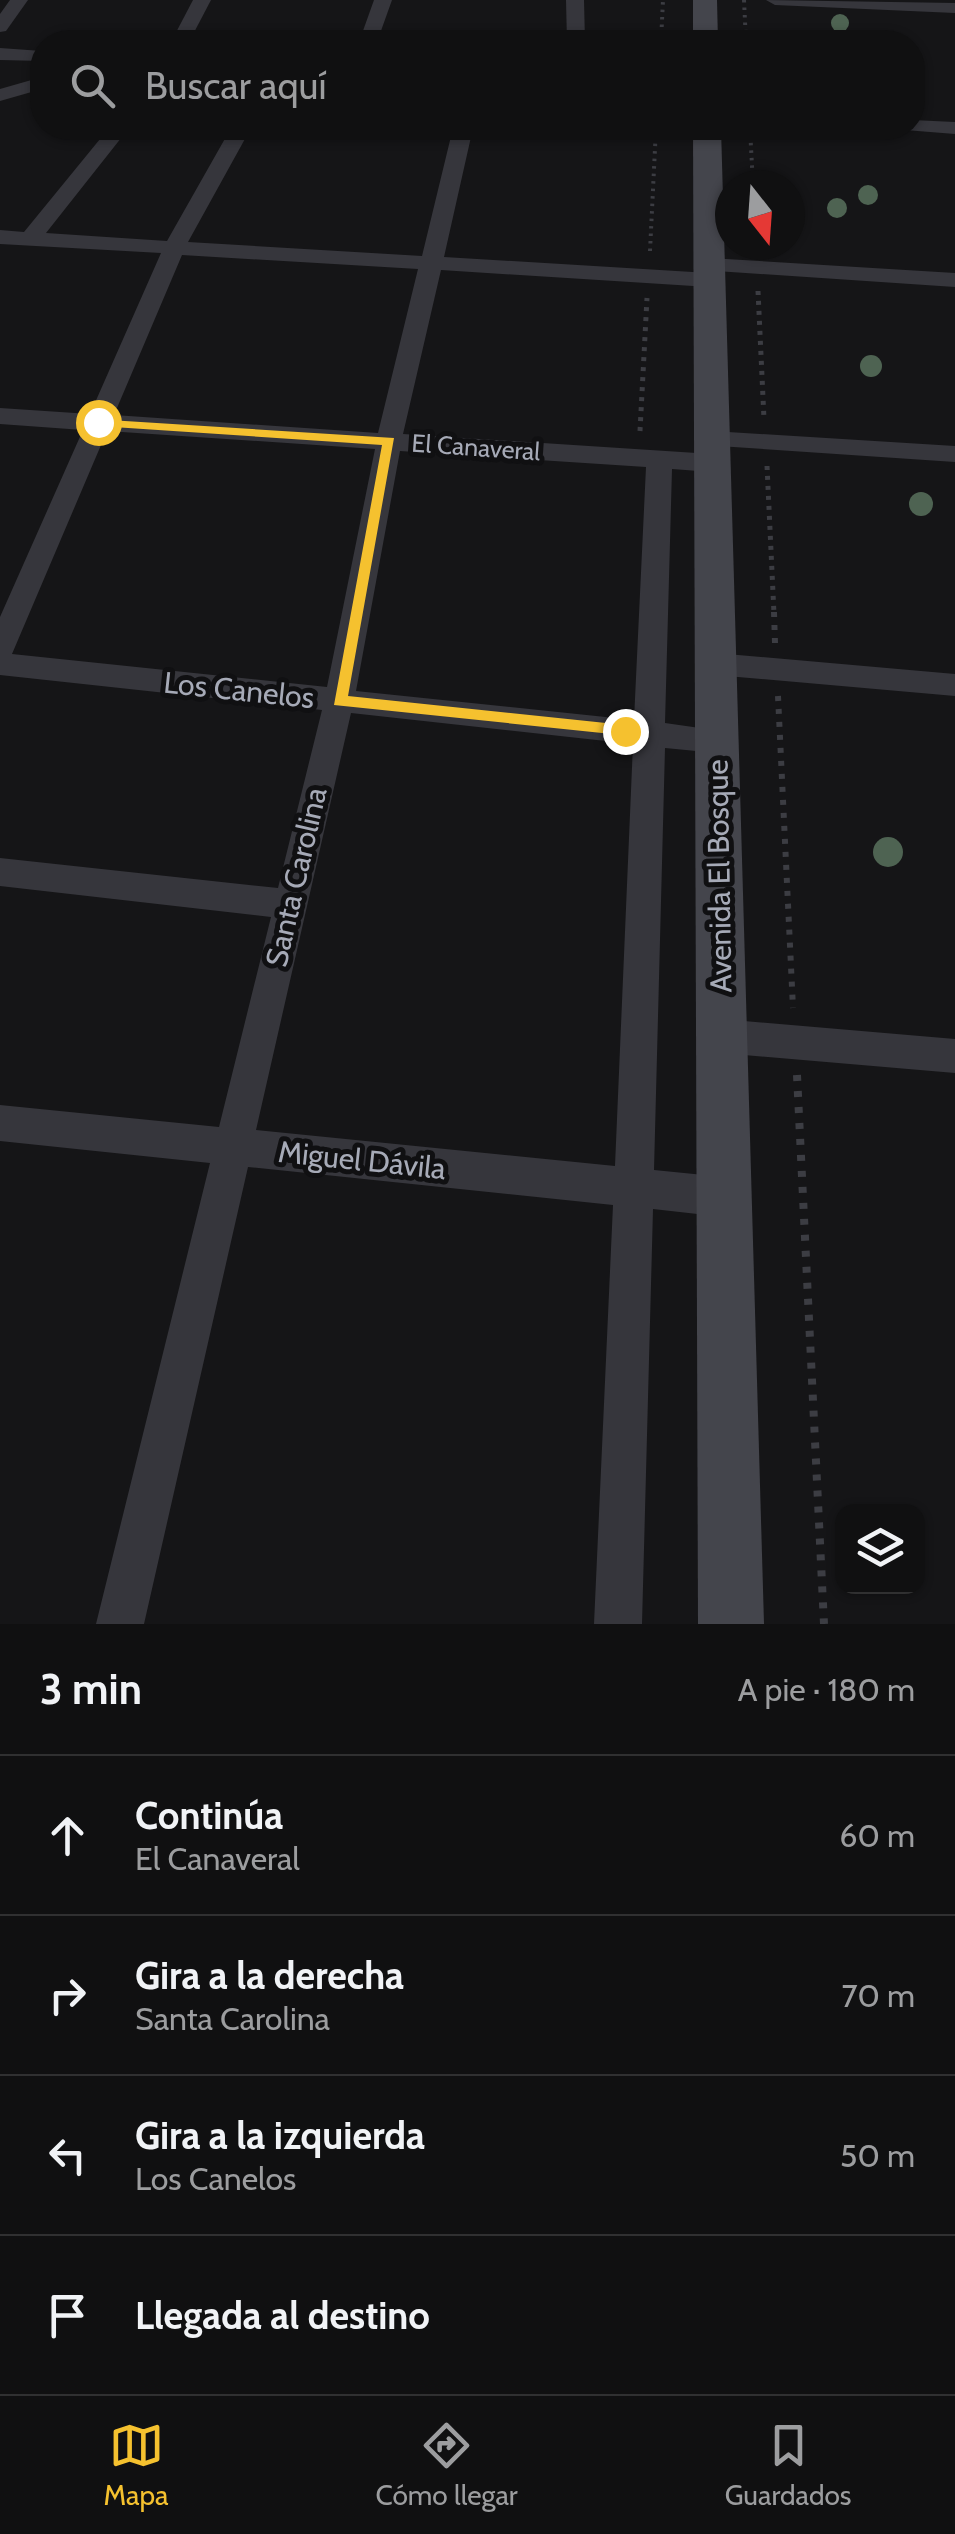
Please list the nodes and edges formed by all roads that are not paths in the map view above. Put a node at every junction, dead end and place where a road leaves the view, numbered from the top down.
1 (19, 0) edge
2 (202, 0) edge
3 (383, 0) edge
4 (575, 0) edge
5 (705, 0) edge
6 (774, 0) edge
7 (955, 8) edge
8 (0, 27) edge
9 (186, 30) edge
10 (372, 30) edge
11 (576, 30) edge
12 (706, 30) edge
13 (0, 54) edge
14 (30, 55) edge
15 (30, 86) edge
16 (0, 95) edge
17 (925, 127) edge
18 (955, 128) edge
19 (109, 140) edge
20 (234, 140) edge
21 (460, 140) edge
22 (707, 140) edge
23 (0, 238) edge
24 (30, 239) junction
25 (174, 248) junction
26 (428, 263) junction
27 (709, 273) junction
28 (955, 280) edge
29 (0, 416) edge
30 (98, 422) junction
31 (389, 441) junction
32 (712, 451) junction
33 (955, 454) edge
34 (659, 460) junction
35 (0, 650) edge
36 (0, 664) edge
37 (715, 664) junction
38 (955, 686) edge
39 (339, 700) junction
40 (648, 734) junction
41 (716, 741) junction
42 (0, 872) edge
43 (288, 904) junction
44 (722, 1036) junction
45 (955, 1056) edge
46 (0, 1123) edge
47 (235, 1147) junction
48 (635, 1188) junction
49 (724, 1197) junction
50 (120, 1624) edge
51 (618, 1624) edge
52 (731, 1624) edge

1 - 8 street
2 - 9 street
3 - 10 street
4 - 11 street
5 - 12 main road
6 - 7 street
13 - 14 street
15 - 16 street
17 - 18 street
19 - 24 street
20 - 25 street
21 - 26 street, Santa Carolina
22 - 27 main road, Avenida El Bosque
23 - 24 street
24 - 25 street
25 - 26 street
25 - 30 street
26 - 27 street
26 - 31 street, Santa Carolina
27 - 28 street
27 - 32 main road, Avenida El Bosque
29 - 30 street, El Canaveral
30 - 31 street, El Canaveral
30 - 35 street
31 - 34 street, El Canaveral
31 - 39 street, Santa Carolina
32 - 33 street, El Canaveral
32 - 34 street, El Canaveral
32 - 37 main road, Avenida El Bosque
34 - 40 street
36 - 39 street, Los Canelos
37 - 38 street
37 - 41 main road, Avenida El Bosque
39 - 40 street, Los Canelos
39 - 43 street, Santa Carolina
40 - 41 street, Los Canelos
40 - 48 street
41 - 44 main road, Avenida El Bosque
42 - 43 street
43 - 47 street, Santa Carolina
44 - 45 street
44 - 49 main road, Avenida El Bosque
46 - 47 street, Miguel Dávila
47 - 48 street, Miguel Dávila
47 - 50 street, Santa Carolina
48 - 49 street, Miguel Dávila
48 - 51 street
49 - 52 main road, Avenida El Bosque

